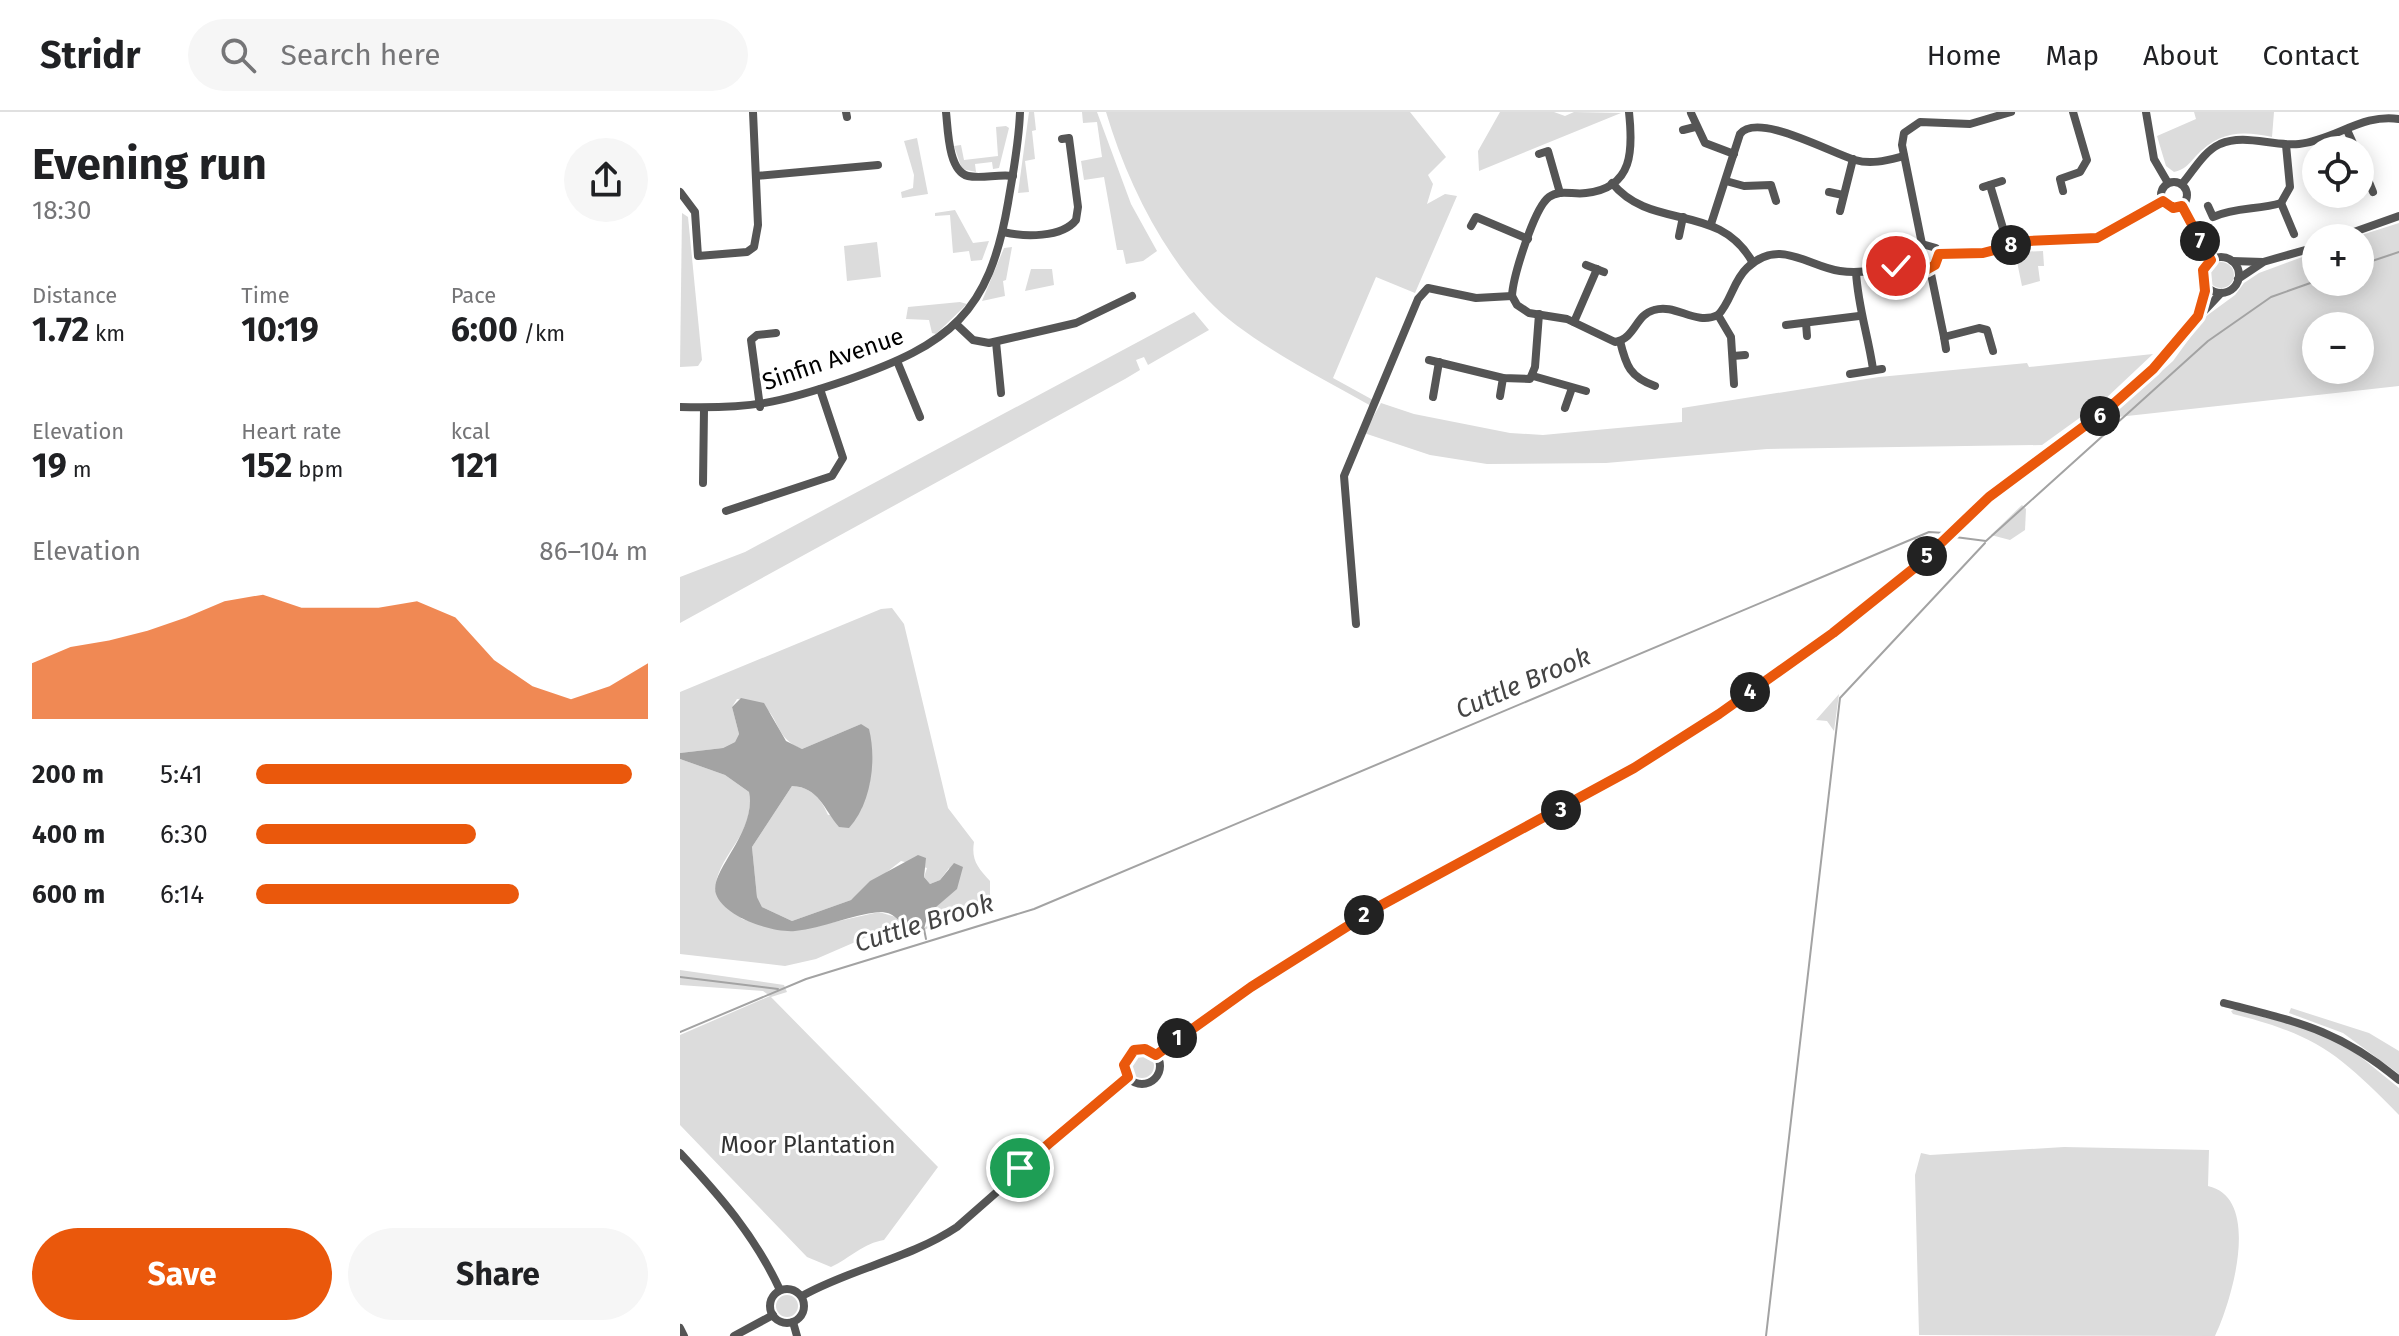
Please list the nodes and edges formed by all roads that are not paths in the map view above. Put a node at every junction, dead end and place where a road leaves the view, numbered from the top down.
1 (753, 112) edge
2 (946, 112) edge
3 (1020, 112) edge
4 (1629, 112) edge
5 (2011, 112) edge
6 (2073, 112) edge
7 (2146, 112) edge
8 (1691, 113) edge
9 (2377, 115) edge
10 (2399, 119) edge
11 (1695, 127) junction
12 (1683, 130) dead end
13 (2347, 130) junction
14 (2350, 136) edge
15 (1062, 139) dead end
16 (2286, 145) junction
17 (1548, 151) dead end
18 (1734, 154) junction
19 (1904, 156) junction
20 (1853, 159) junction
21 (878, 165) dead end
22 (1776, 174) dead end
23 (756, 176) junction
24 (1013, 176) junction
25 (1726, 181) junction
26 (2002, 181) dead end
27 (1612, 183) junction
28 (2168, 183) junction
29 (2182, 184) junction
30 (1771, 185) junction
31 (2063, 191) dead end
32 (680, 192) edge
33 (1829, 192) dead end
34 (1560, 193) junction
35 (1843, 195) junction
36 (1776, 201) dead end
37 (2163, 201) junction
38 (2281, 203) junction
39 (2182, 206) junction
40 (2208, 206) dead end
41 (1840, 211) dead end
42 (2399, 216) edge
43 (1476, 217) dead end
44 (1683, 217) junction
45 (1711, 224) junction
46 (2374, 225) edge
47 (1003, 232) junction
48 (2294, 234) dead end
49 (1679, 236) dead end
50 (1528, 239) junction
51 (1922, 244) junction
52 (2008, 245) junction
53 (2302, 251) edge
54 (1939, 254) junction
55 (2211, 260) junction
56 (1914, 261) junction
57 (2232, 261) junction
58 (2263, 262) junction
59 (1753, 263) junction
60 (1586, 265) dead end
61 (1930, 269) junction
62 (1856, 272) junction
63 (2238, 279) junction
64 (2205, 284) junction
65 (2221, 293) junction
66 (1132, 296) dead end
67 (1512, 296) junction
68 (1539, 314) junction
69 (1718, 315) junction
70 (1859, 316) junction
71 (2198, 316) junction
72 (1574, 322) junction
73 (1994, 322) dead end
74 (1806, 323) junction
75 (956, 324) junction
76 (1786, 325) dead end
77 (1987, 330) junction
78 (776, 333) dead end
79 (1807, 336) dead end
80 (1944, 337) junction
81 (1620, 341) junction
82 (996, 342) junction
83 (1946, 349) dead end
84 (1993, 351) dead end
85 (1745, 355) dead end
86 (1733, 356) junction
87 (1429, 360) dead end
88 (897, 361) junction
89 (1439, 362) junction
90 (1850, 374) dead end
91 (1533, 376) junction
92 (1503, 378) junction
93 (1642, 381) junction
94 (1734, 384) dead end
95 (1655, 386) dead end
96 (1572, 388) junction
97 (820, 389) junction
98 (1586, 391) dead end
99 (1638, 391) dead end
100 (1001, 393) dead end
101 (1500, 396) dead end
102 (1433, 397) dead end
103 (680, 407) edge
104 (760, 407) junction
105 (1565, 408) dead end
106 (704, 409) junction
107 (920, 417) dead end
108 (703, 483) dead end
109 (726, 511) dead end
110 (1356, 624) dead end
111 (2224, 1003) dead end
112 (1156, 1055) junction
113 (1128, 1077) junction
114 (2399, 1080) edge
115 (680, 1153) edge
116 (780, 1290) junction
117 (802, 1296) junction
118 (773, 1315) junction
119 (793, 1322) junction
120 (680, 1328) edge
121 (684, 1336) edge
122 (734, 1336) edge
123 (797, 1336) edge

1 - 23 street
2 - 24 street
3 - 24 street, Sinfin Avenue
4 - 27 street
5 - 19 street
6 - 31 street
7 - 28 street
8 - 11 street
9 - 10 street
9 - 13 street
11 - 12 street
11 - 18 street
13 - 14 street
13 - 16 street
15 - 47 street
16 - 29 street
16 - 38 street
17 - 34 street
18 - 20 street
18 - 25 street
19 - 20 street
19 - 51 street
20 - 35 street
21 - 23 street
22 - 30 street
23 - 32 street
24 - 47 street, Sinfin Avenue
25 - 30 street
25 - 45 street
26 - 52 street
27 - 34 street
27 - 44 street
28 - 29 street
28 - 37 street
29 - 39 street
30 - 36 street
33 - 35 street
34 - 50 street
35 - 41 street
37 - 39 street
37 - 52 street
38 - 40 street
38 - 48 street
39 - 55 street
42 - 46 street
43 - 50 street
44 - 45 street
44 - 49 street
45 - 59 street
47 - 75 street, Sinfin Avenue
50 - 67 street
51 - 54 street
51 - 56 street
52 - 54 street
53 - 58 street
54 - 61 street
55 - 57 street
55 - 64 street
56 - 61 street
56 - 62 street
57 - 58 street
57 - 63 street
58 - 63 street
59 - 62 street
59 - 69 street
60 - 72 street
61 - 80 street
62 - 70 street
63 - 65 street
64 - 65 street
64 - 71 street
65 - 71 street
66 - 82 street
67 - 68 street
67 - 110 street
68 - 72 street
68 - 91 street
69 - 81 street
69 - 86 street
70 - 74 street
70 - 90 street
71 - 112 street
72 - 81 street
73 - 77 street
74 - 76 street
74 - 79 street
75 - 82 street
75 - 88 street, Sinfin Avenue
77 - 80 street
77 - 84 street
78 - 104 street
80 - 83 street
81 - 93 street
82 - 100 street
85 - 86 street
86 - 94 street
87 - 89 street
88 - 97 street, Sinfin Avenue
88 - 107 street
89 - 92 street
89 - 102 street
91 - 92 street
91 - 96 street
92 - 101 street
93 - 95 street
93 - 99 street
96 - 98 street
96 - 105 street
97 - 104 street, Sinfin Avenue
97 - 109 street
103 - 106 street, Sinfin Avenue
104 - 106 street, Sinfin Avenue
106 - 108 street
111 - 114 street
112 - 113 street
112 - 113 street
113 - 117 street
115 - 116 street
116 - 117 street
116 - 118 street
117 - 119 street
118 - 119 street
118 - 122 street
119 - 123 street
120 - 121 street

